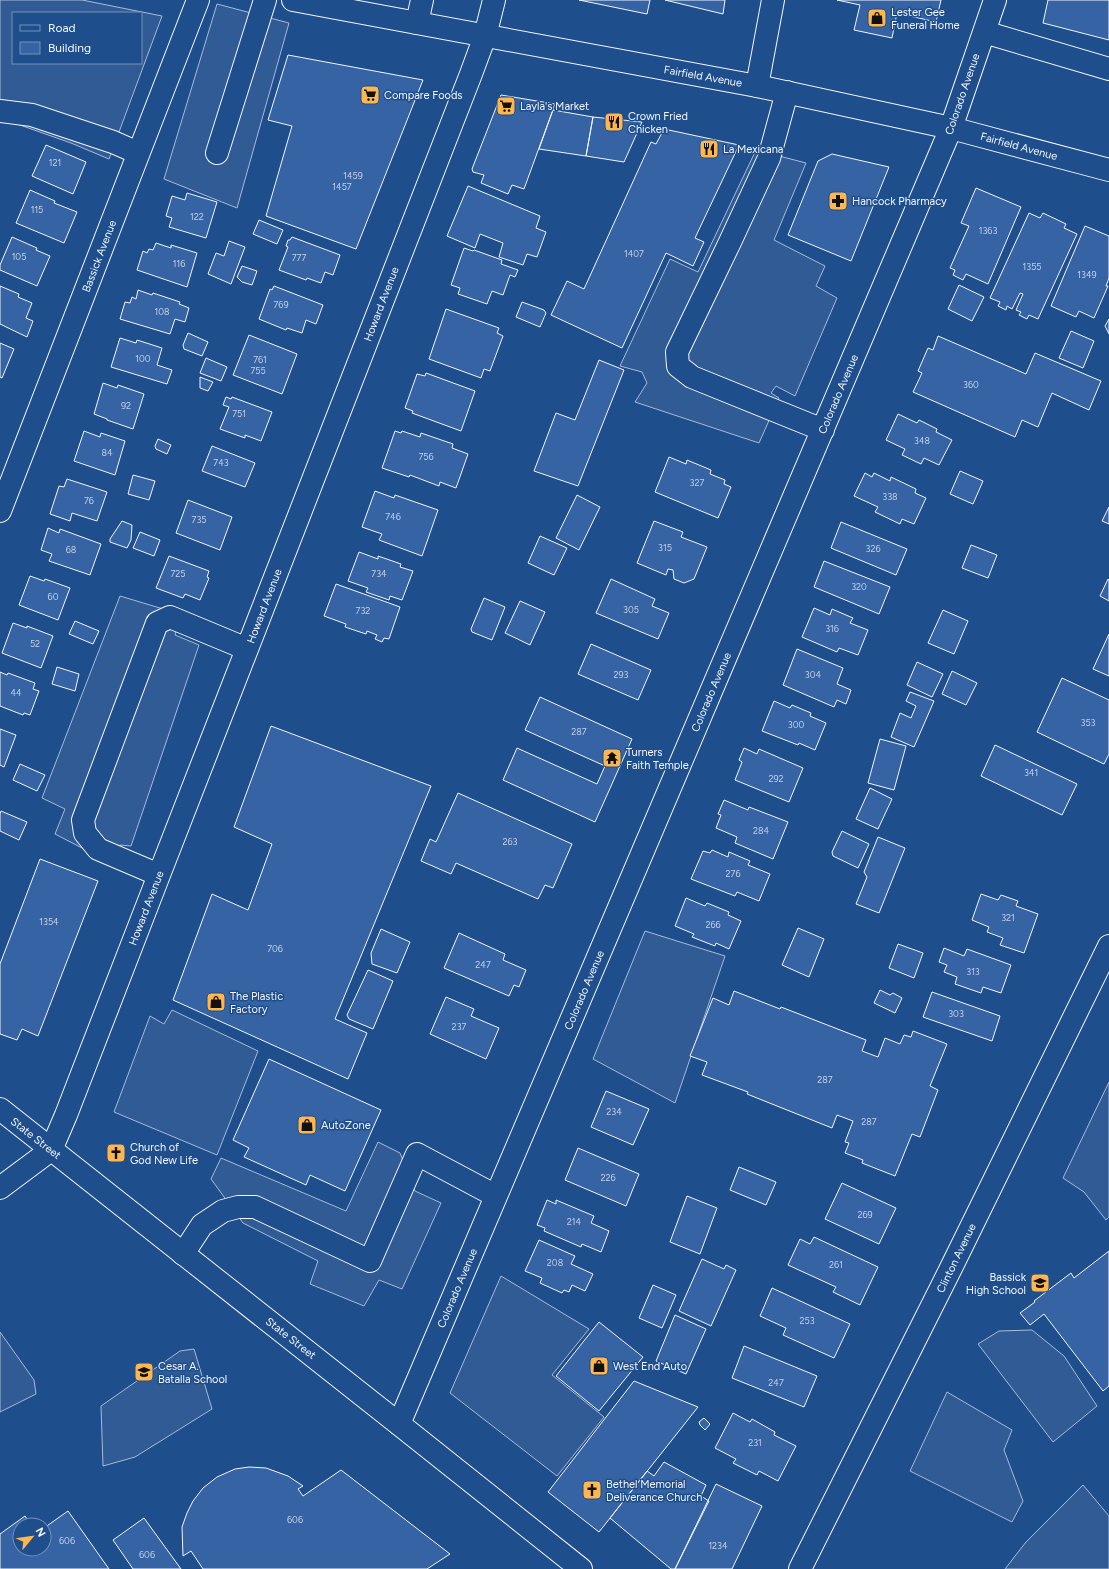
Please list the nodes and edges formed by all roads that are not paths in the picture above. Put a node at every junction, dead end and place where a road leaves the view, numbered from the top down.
1 (198, 0) edge
2 (265, 0) edge
3 (293, 0) edge
4 (422, 0) edge
5 (494, 0) edge
6 (774, 0) edge
7 (995, 0) edge
8 (319, 2) edge
9 (417, 23) junction
10 (984, 32) junction
11 (485, 36) junction
12 (1109, 69) edge
13 (757, 86) junction
14 (787, 92) junction
15 (0, 111) edge
16 (951, 128) junction
17 (217, 153) dead end
18 (138, 154) junction
19 (1109, 170) edge
20 (823, 430) junction
21 (0, 511) edge
22 (247, 649) junction
23 (159, 875) junction
24 (1109, 946) edge
25 (0, 1109) edge
26 (51, 1150) junction
27 (0, 1188) edge
28 (496, 1196) junction
29 (183, 1254) junction
30 (399, 1424) junction
31 (581, 1569) edge
32 (800, 1569) edge

1 - 18 street, Bassick Avenue
2 - 17 street
3 - 8 street, Fairfield Avenue
4 - 9 street
5 - 11 street, Howard Avenue
6 - 13 street
7 - 10 street, Colorado Avenue
8 - 9 street, Fairfield Avenue
9 - 11 street, Fairfield Avenue
10 - 12 street
10 - 16 street, Colorado Avenue
11 - 13 street, Fairfield Avenue
11 - 22 street, Howard Avenue
13 - 14 street, Fairfield Avenue
14 - 16 street, Fairfield Avenue
14 - 20 street
15 - 18 street
16 - 19 street, Fairfield Avenue
16 - 20 street, Colorado Avenue
18 - 21 street, Bassick Avenue
20 - 28 street, Colorado Avenue
22 - 23 street, Howard Avenue
22 - 23 street
23 - 26 street, Howard Avenue
24 - 32 street, Clinton Avenue
25 - 26 street, State Street
26 - 27 street
26 - 29 street, State Street
28 - 29 street
28 - 30 street, Colorado Avenue
29 - 30 street, State Street
30 - 31 street, State Street

